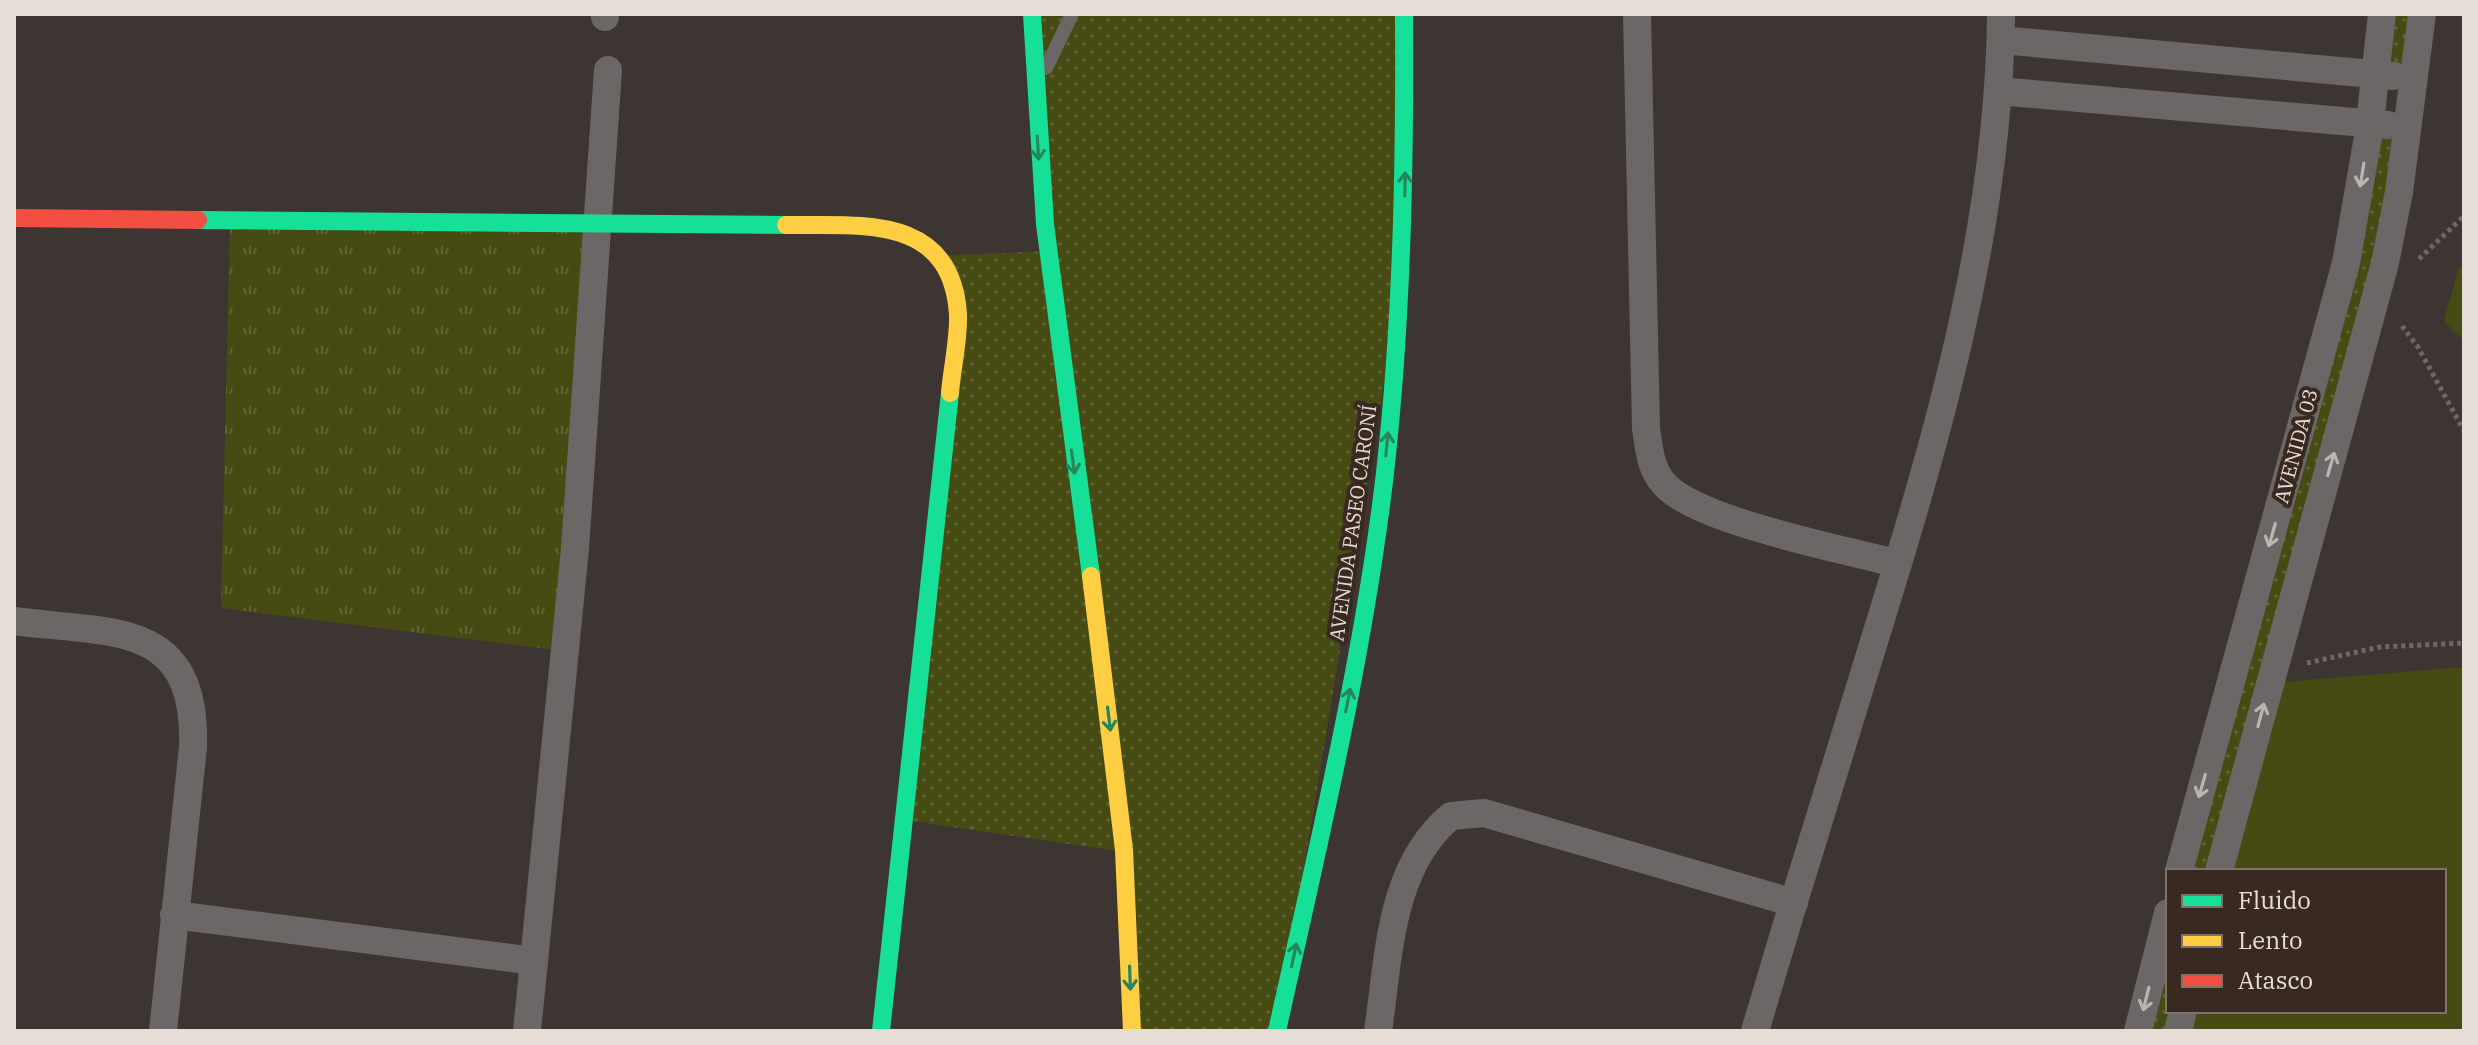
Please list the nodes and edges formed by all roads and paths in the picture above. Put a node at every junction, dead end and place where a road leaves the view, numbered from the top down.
1 (1032, 14) edge
2 (1072, 14) edge
3 (1390, 14) edge
4 (1404, 14) edge
5 (1637, 14) edge
6 (2382, 14) edge
7 (2422, 14) edge
8 (2001, 27) edge
9 (1405, 47) junction
10 (608, 70) dead end
11 (2375, 74) junction
12 (2415, 78) junction
13 (1998, 91) junction
14 (1034, 93) junction
15 (2370, 123) junction
16 (2409, 127) junction
17 (14, 218) edge
18 (600, 224) junction
19 (2378, 294) junction
20 (2464, 431) edge
21 (1898, 564) junction
22 (14, 621) edge
23 (2464, 643) edge
24 (2270, 683) junction
25 (2180, 869) edge
26 (2220, 869) edge
27 (1794, 903) junction
28 (174, 915) junction
29 (2166, 921) edge
30 (534, 961) junction
31 (163, 1031) edge
32 (527, 1031) edge
33 (881, 1031) edge
34 (1132, 1031) edge
35 (1277, 1031) edge
36 (1378, 1031) edge
37 (1755, 1031) edge
38 (2138, 1031) edge

1 - 14 street
2 - 14 lane
3 - 9 lane
4 - 9 street, AVENIDA PASEO CARONÍ
5 - 21 street
6 - 11 street, AVENIDA 03
7 - 12 street, AVENIDA 03
8 - 11 street
8 - 13 street
35 -> 9 street, AVENIDA PASEO CARONÍ
10 - 18 street
11 - 12 street
11 - 15 street, AVENIDA 03
12 - 16 street, AVENIDA 03
13 - 15 street
13 - 21 street
14 -> 34 street
15 - 16 street
15 -> 25 street, AVENIDA 03
16 - 19 street, AVENIDA 03
17 - 18 street
18 - 30 street
18 - 33 street
19 - 20 path
24 -> 19 street, AVENIDA 03
21 - 27 street
22 - 28 street
23 - 24 path
26 -> 24 street, AVENIDA 03
27 - 36 street
27 - 37 street
28 - 30 street
28 - 31 street
29 -> 38 street
30 - 32 street

